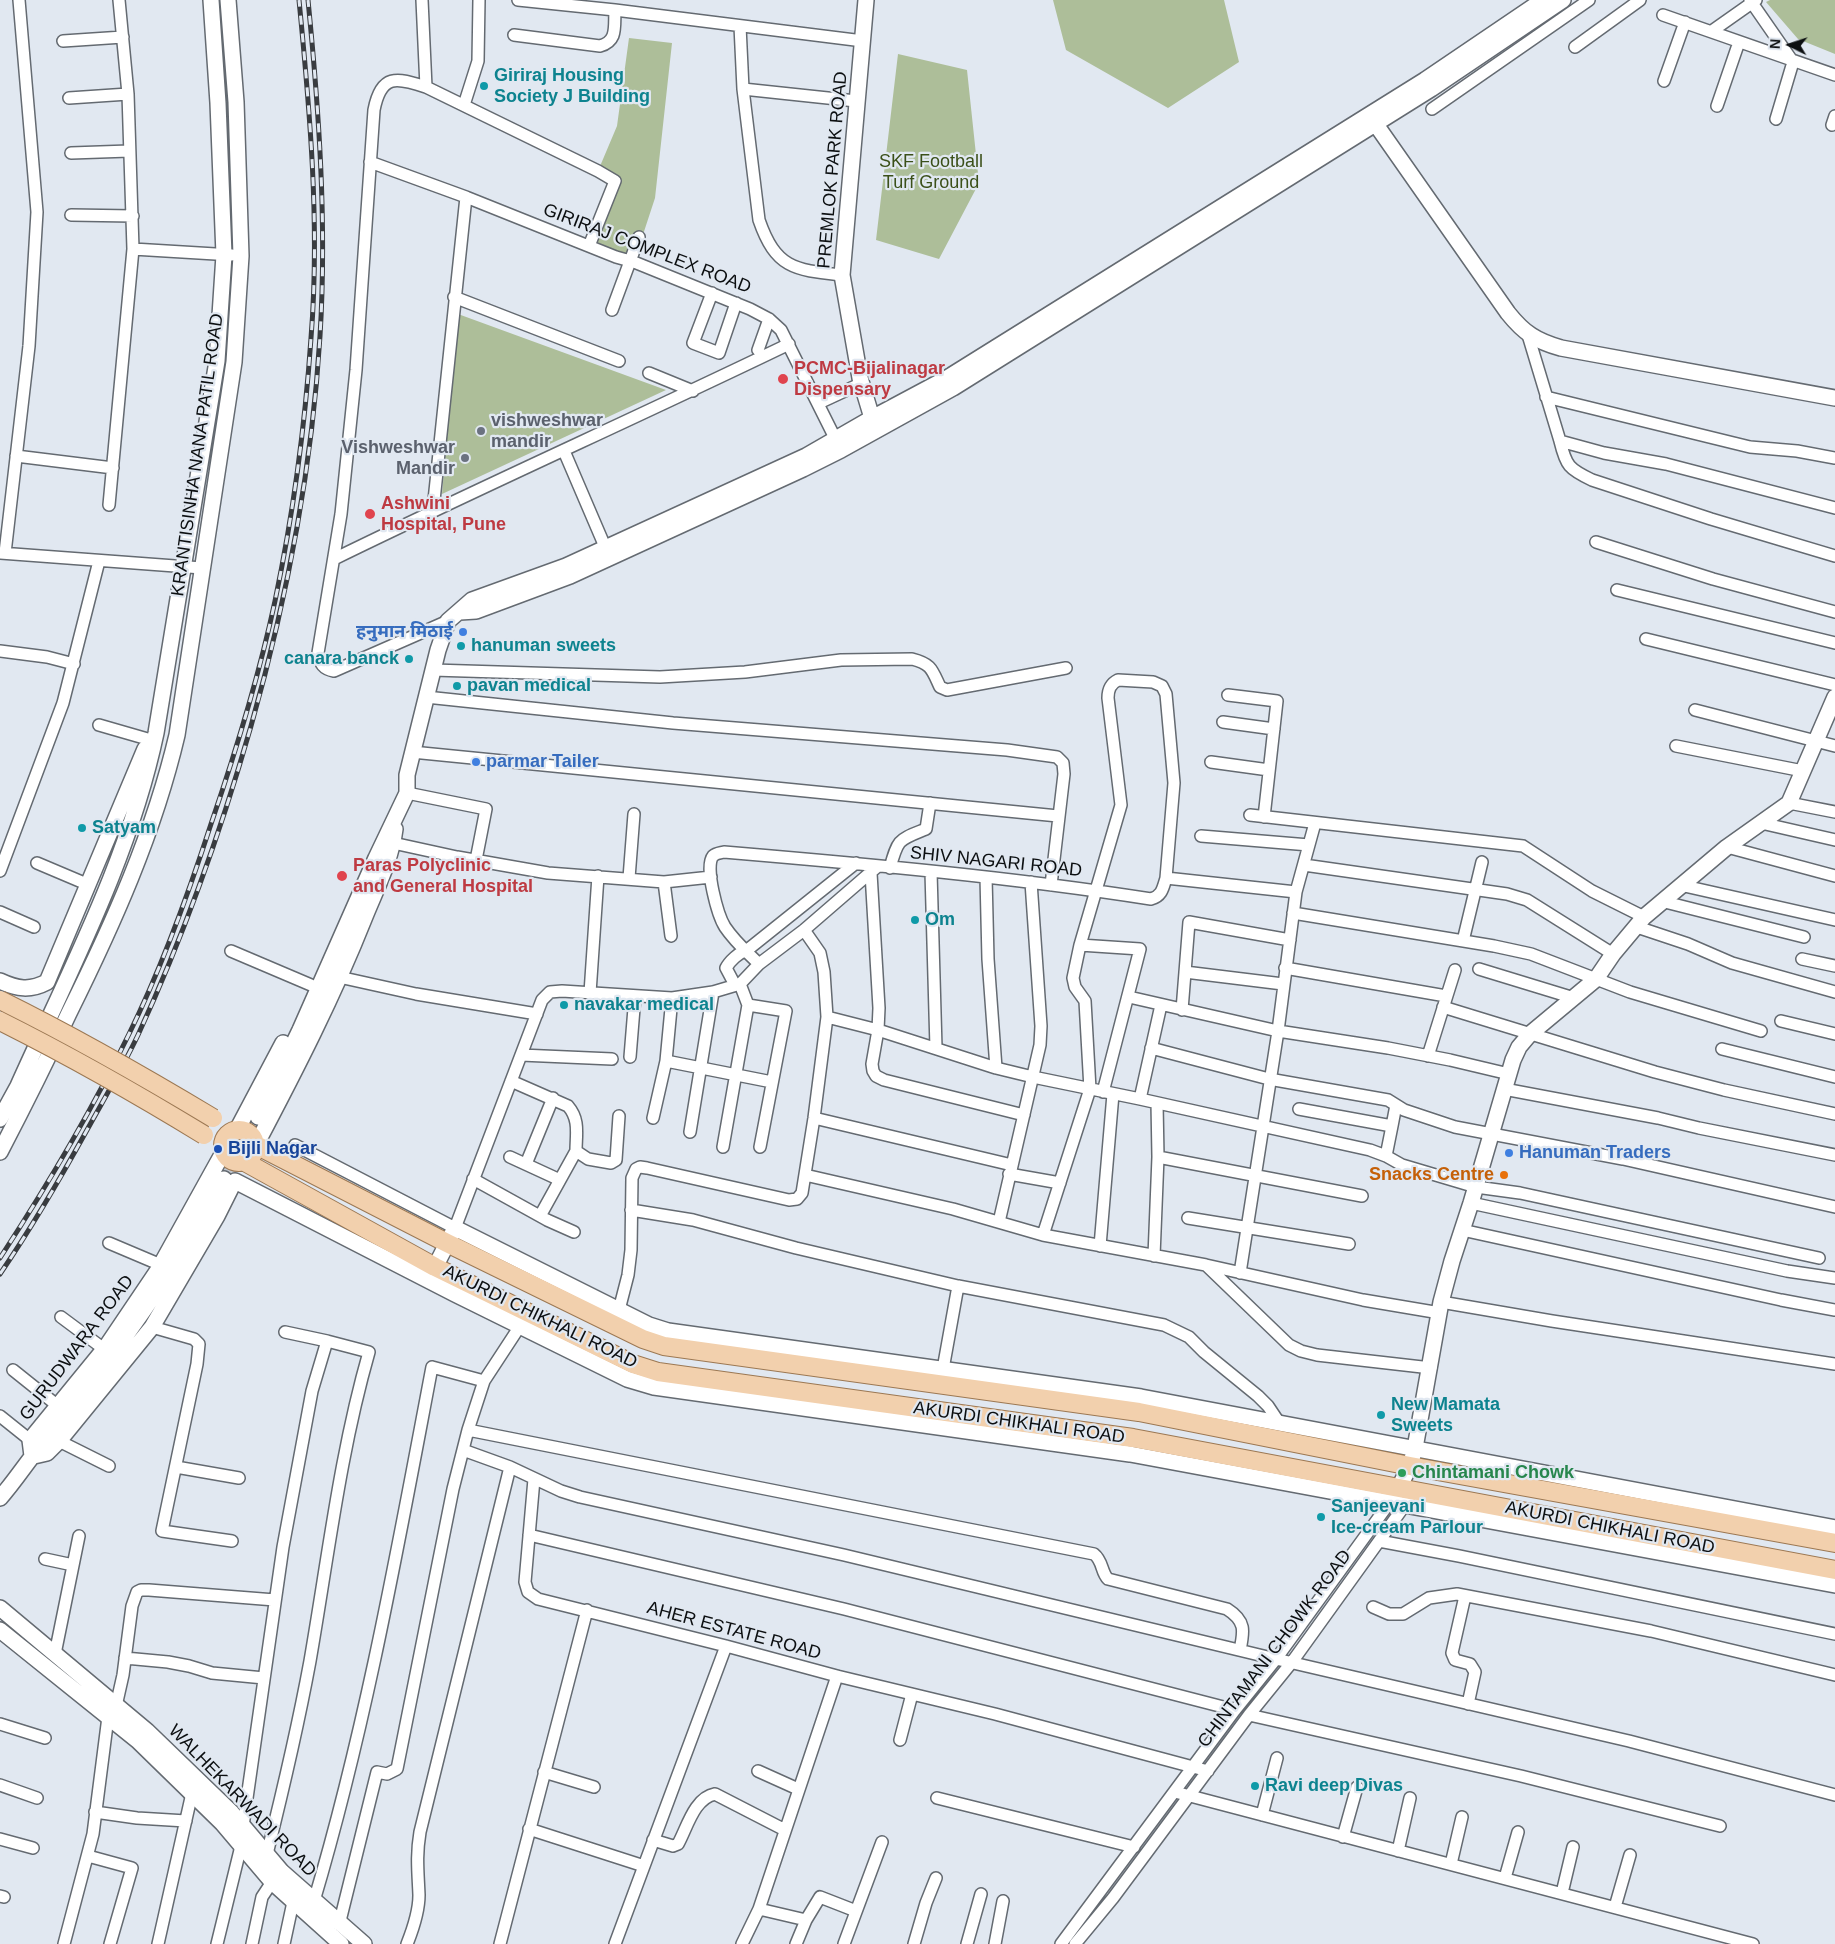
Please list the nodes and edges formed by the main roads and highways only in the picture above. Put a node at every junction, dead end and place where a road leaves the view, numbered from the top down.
1 (0, 1000) edge
2 (0, 1021) edge
3 (236, 1130) junction
4 (256, 1145) junction
5 (223, 1148) junction
6 (245, 1162) junction
7 (1835, 1543) edge
8 (1835, 1570) edge

1 - 3 main road, bridge
2 - 5 main road, bridge
3 - 4 main road
3 - 5 main road
4 - 6 main road
4 - 7 main road, AKURDI CHIKHALI ROAD
5 - 6 main road
6 - 8 main road, AKURDI CHIKHALI ROAD

